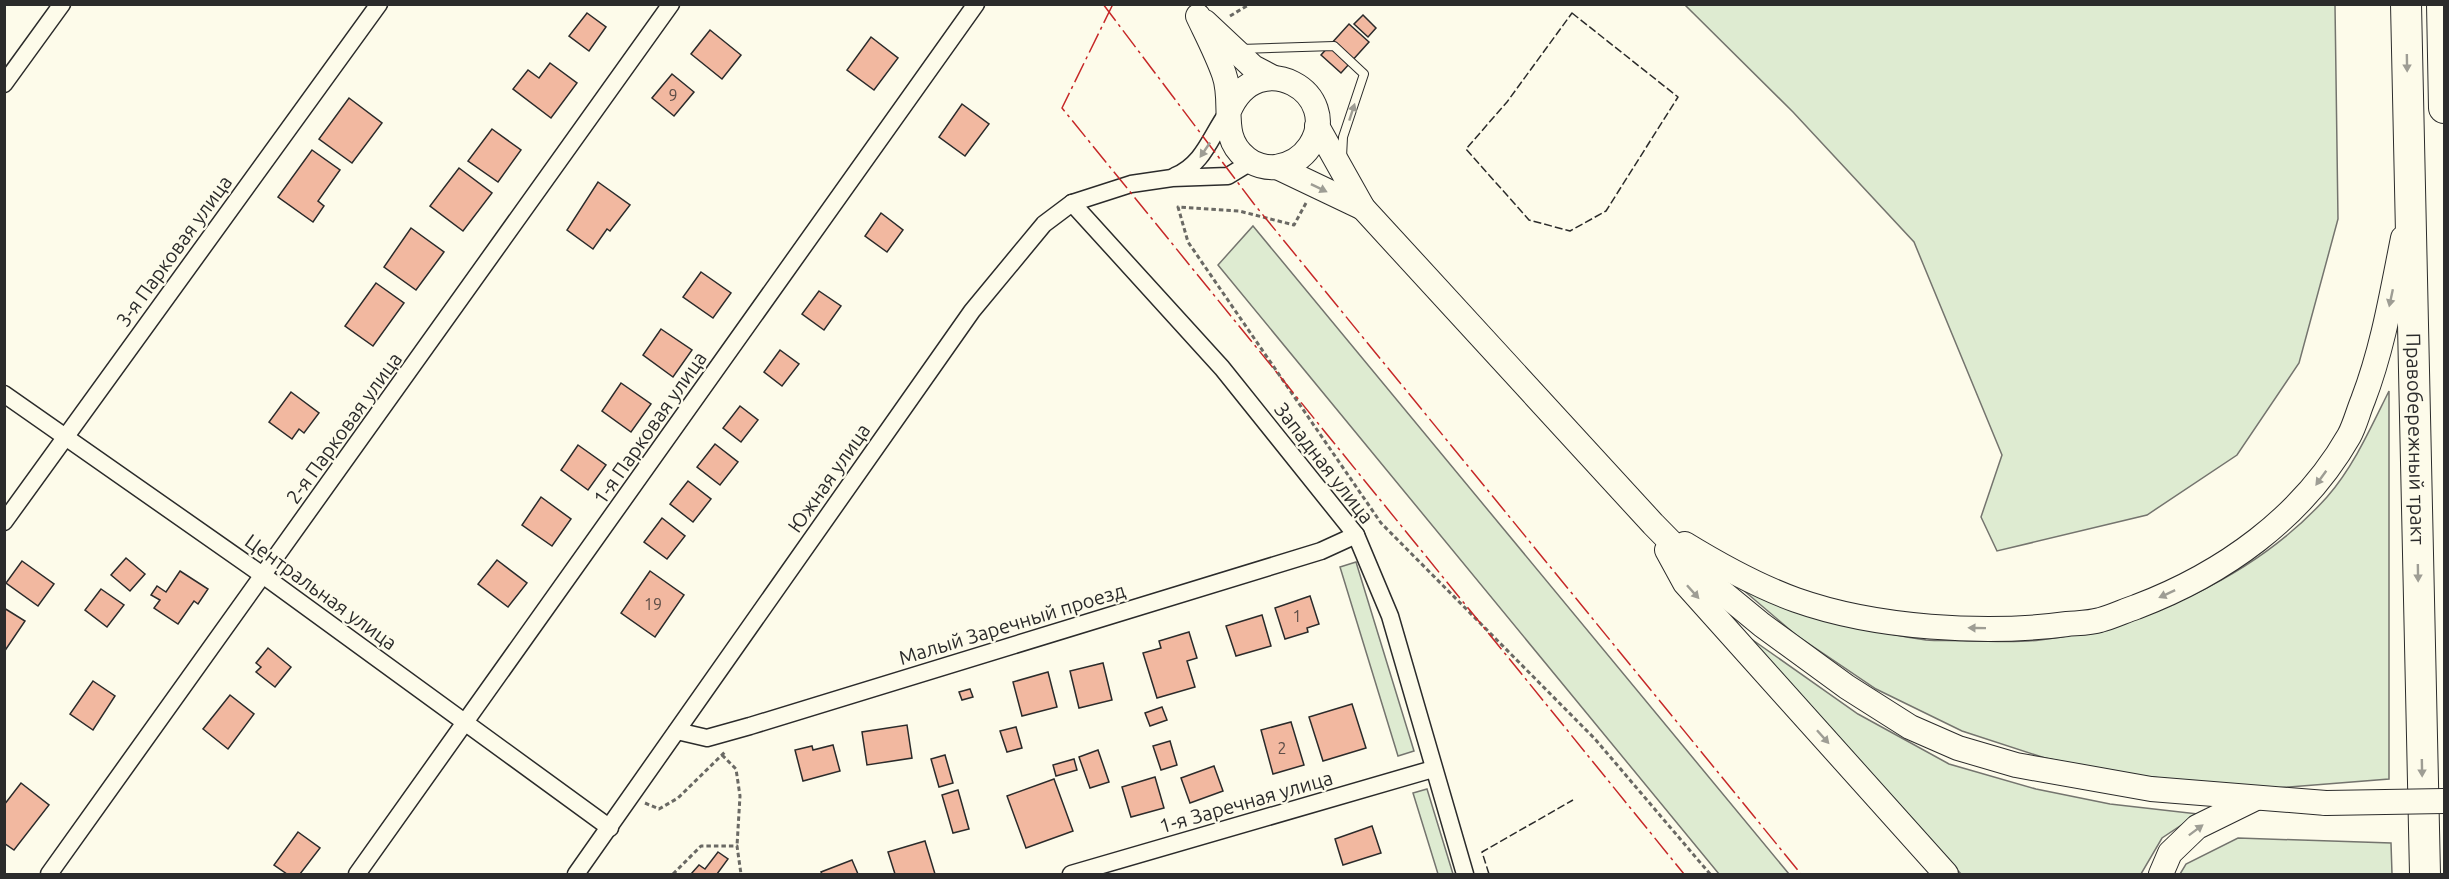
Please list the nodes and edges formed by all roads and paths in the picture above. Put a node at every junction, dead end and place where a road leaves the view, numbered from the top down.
1 (62, 4) edge
2 (379, 4) edge
3 (671, 4) edge
4 (975, 4) edge
5 (2406, 4) edge
6 (2442, 4) edge
7 (1194, 10) edge
8 (1234, 49) junction
9 (1272, 77) junction
10 (4, 84) edge
11 (2445, 108) edge
12 (1229, 111) junction
13 (1317, 126) junction
14 (1251, 162) junction
15 (1277, 167) junction
16 (1341, 169) junction
17 (1172, 178) junction
18 (1316, 186) junction
19 (2410, 200) junction
20 (1072, 203) junction
21 (1363, 208) junction
22 (4, 394) edge
23 (67, 436) junction
24 (4, 522) edge
25 (1653, 524) junction
26 (1356, 535) junction
27 (264, 576) junction
28 (466, 723) junction
29 (750, 726) junction
30 (677, 731) junction
31 (722, 755) junction
32 (1433, 769) junction
33 (630, 797) junction
34 (2256, 798) junction
35 (2434, 803) edge
36 (610, 828) junction
37 (737, 846) junction
38 (49, 874) edge
39 (357, 874) edge
40 (576, 874) edge
41 (673, 874) edge
42 (741, 874) edge
43 (1071, 874) edge
44 (1465, 874) edge
45 (1710, 874) edge
46 (1946, 874) edge
47 (2161, 874) edge
48 (2413, 874) edge
49 (2425, 874) edge

1 - 10 street
2 - 23 street, 3-я Парковая улица
3 - 27 street, 2-я Парковая улица
4 - 28 street, 1-я Парковая улица
5 -> 19 highway, Правобережный тракт
6 - 11 highway
7 - 8 street
7 - 12 street
8 - 9 street
16 -> 8 lane
9 - 12 street
9 - 13 street
12 - 14 street
12 -> 17 street
13 - 15 street
13 - 16 street
14 - 15 street
14 - 17 street, Южная улица
15 - 18 street
16 - 21 street
17 - 20 street, Южная улица
18 -> 21 street
18 - 45 path
19 -> 25 street
19 -> 35 highway, Правобережный тракт
20 - 26 street, Западная улица
20 - 30 street, Южная улица
21 - 25 street
22 - 23 street, Центральная улица
23 - 24 street, 3-я Парковая улица
23 - 27 street, Центральная улица
25 - 34 street
25 -> 46 street
26 - 29 street, Малый Заречный проезд
26 - 32 street, Западная улица
27 - 28 street, Центральная улица
27 - 38 street, 2-я Парковая улица
28 - 36 street, Центральная улица
28 - 39 street, 1-я Парковая улица
29 - 30 street, Малый Заречный проезд
29 - 31 path
30 - 33 street, Южная улица
31 - 33 path
31 - 37 path
32 - 43 street, 1-я Заречная улица
32 - 44 street, Западная улица
33 - 36 street, Южная улица
34 - 35 street, bridge
47 -> 34 street
35 - 48 street
35 - 49 highway, Правобережный тракт
36 - 40 street, Южная улица
37 - 41 path
37 - 42 path

